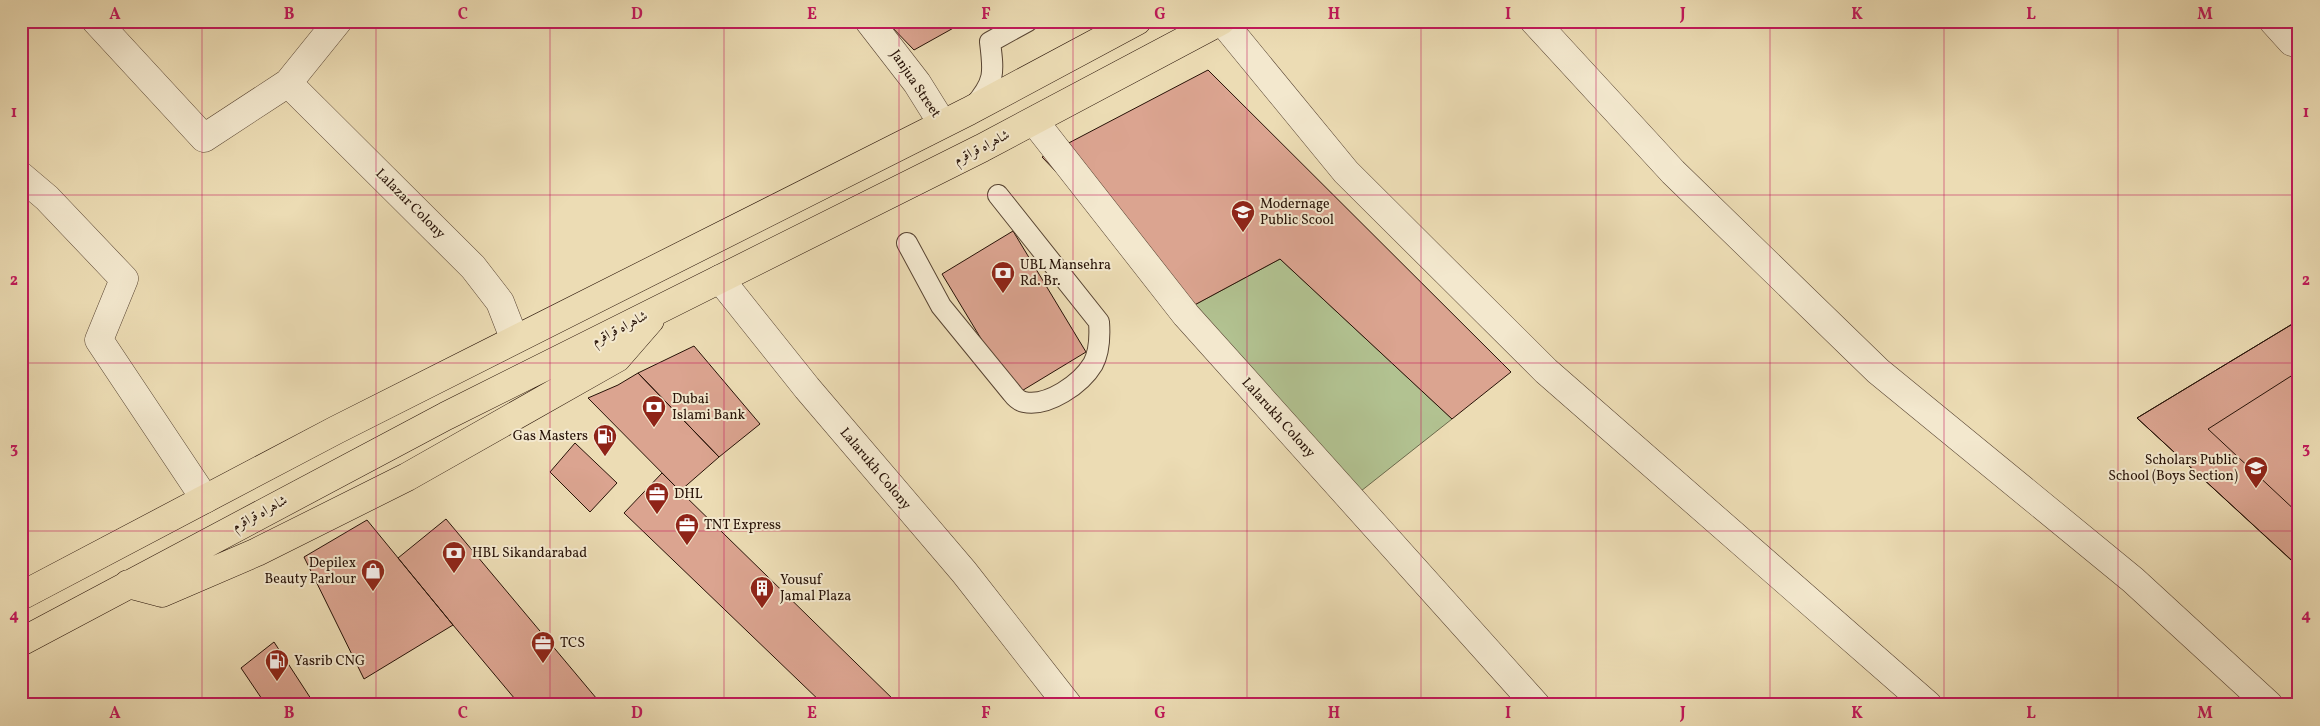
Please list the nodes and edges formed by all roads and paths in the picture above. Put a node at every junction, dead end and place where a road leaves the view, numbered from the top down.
1 (96, 21) edge
2 (338, 21) edge
3 (869, 21) edge
4 (1028, 21) edge
5 (1137, 21) edge
6 (1222, 21) edge
7 (1534, 21) edge
8 (2273, 21) edge
9 (2299, 37) edge
10 (288, 83) junction
11 (969, 111) junction
12 (1034, 121) junction
13 (942, 124) junction
14 (21, 176) edge
15 (998, 195) dead end
16 (907, 243) dead end
17 (720, 279) junction
18 (657, 311) junction
19 (514, 338) junction
20 (360, 418) junction
21 (373, 455) junction
22 (206, 499) junction
23 (128, 584) junction
24 (21, 596) edge
25 (21, 642) edge
26 (1068, 705) edge
27 (1536, 705) edge
28 (1928, 705) edge
29 (2269, 705) edge

1 - 10 street
2 - 10 street
3 - 13 street, Janjua Street
4 - 11 lane
5 - 11 highway
6 - 12 highway, شاہراہ قراقرم
6 - 28 street
7 - 29 street
8 - 9 street
10 - 19 street, Lalazar Colony
11 - 13 highway
12 - 17 highway, شاہراہ قراقرم
12 - 27 street, Lalarukh Colony
13 - 19 highway
14 - 22 street
15 - 16 lane
17 - 18 highway, شاہراہ قراقرم
17 - 26 street, Lalarukh Colony
18 - 21 highway, شاہراہ قراقرم
18 - 23 highway
19 - 20 highway
20 - 21 highway
20 - 22 highway
21 - 23 highway, شاہراہ قراقرم
22 - 24 highway
23 - 25 highway, شاہراہ قراقرم

